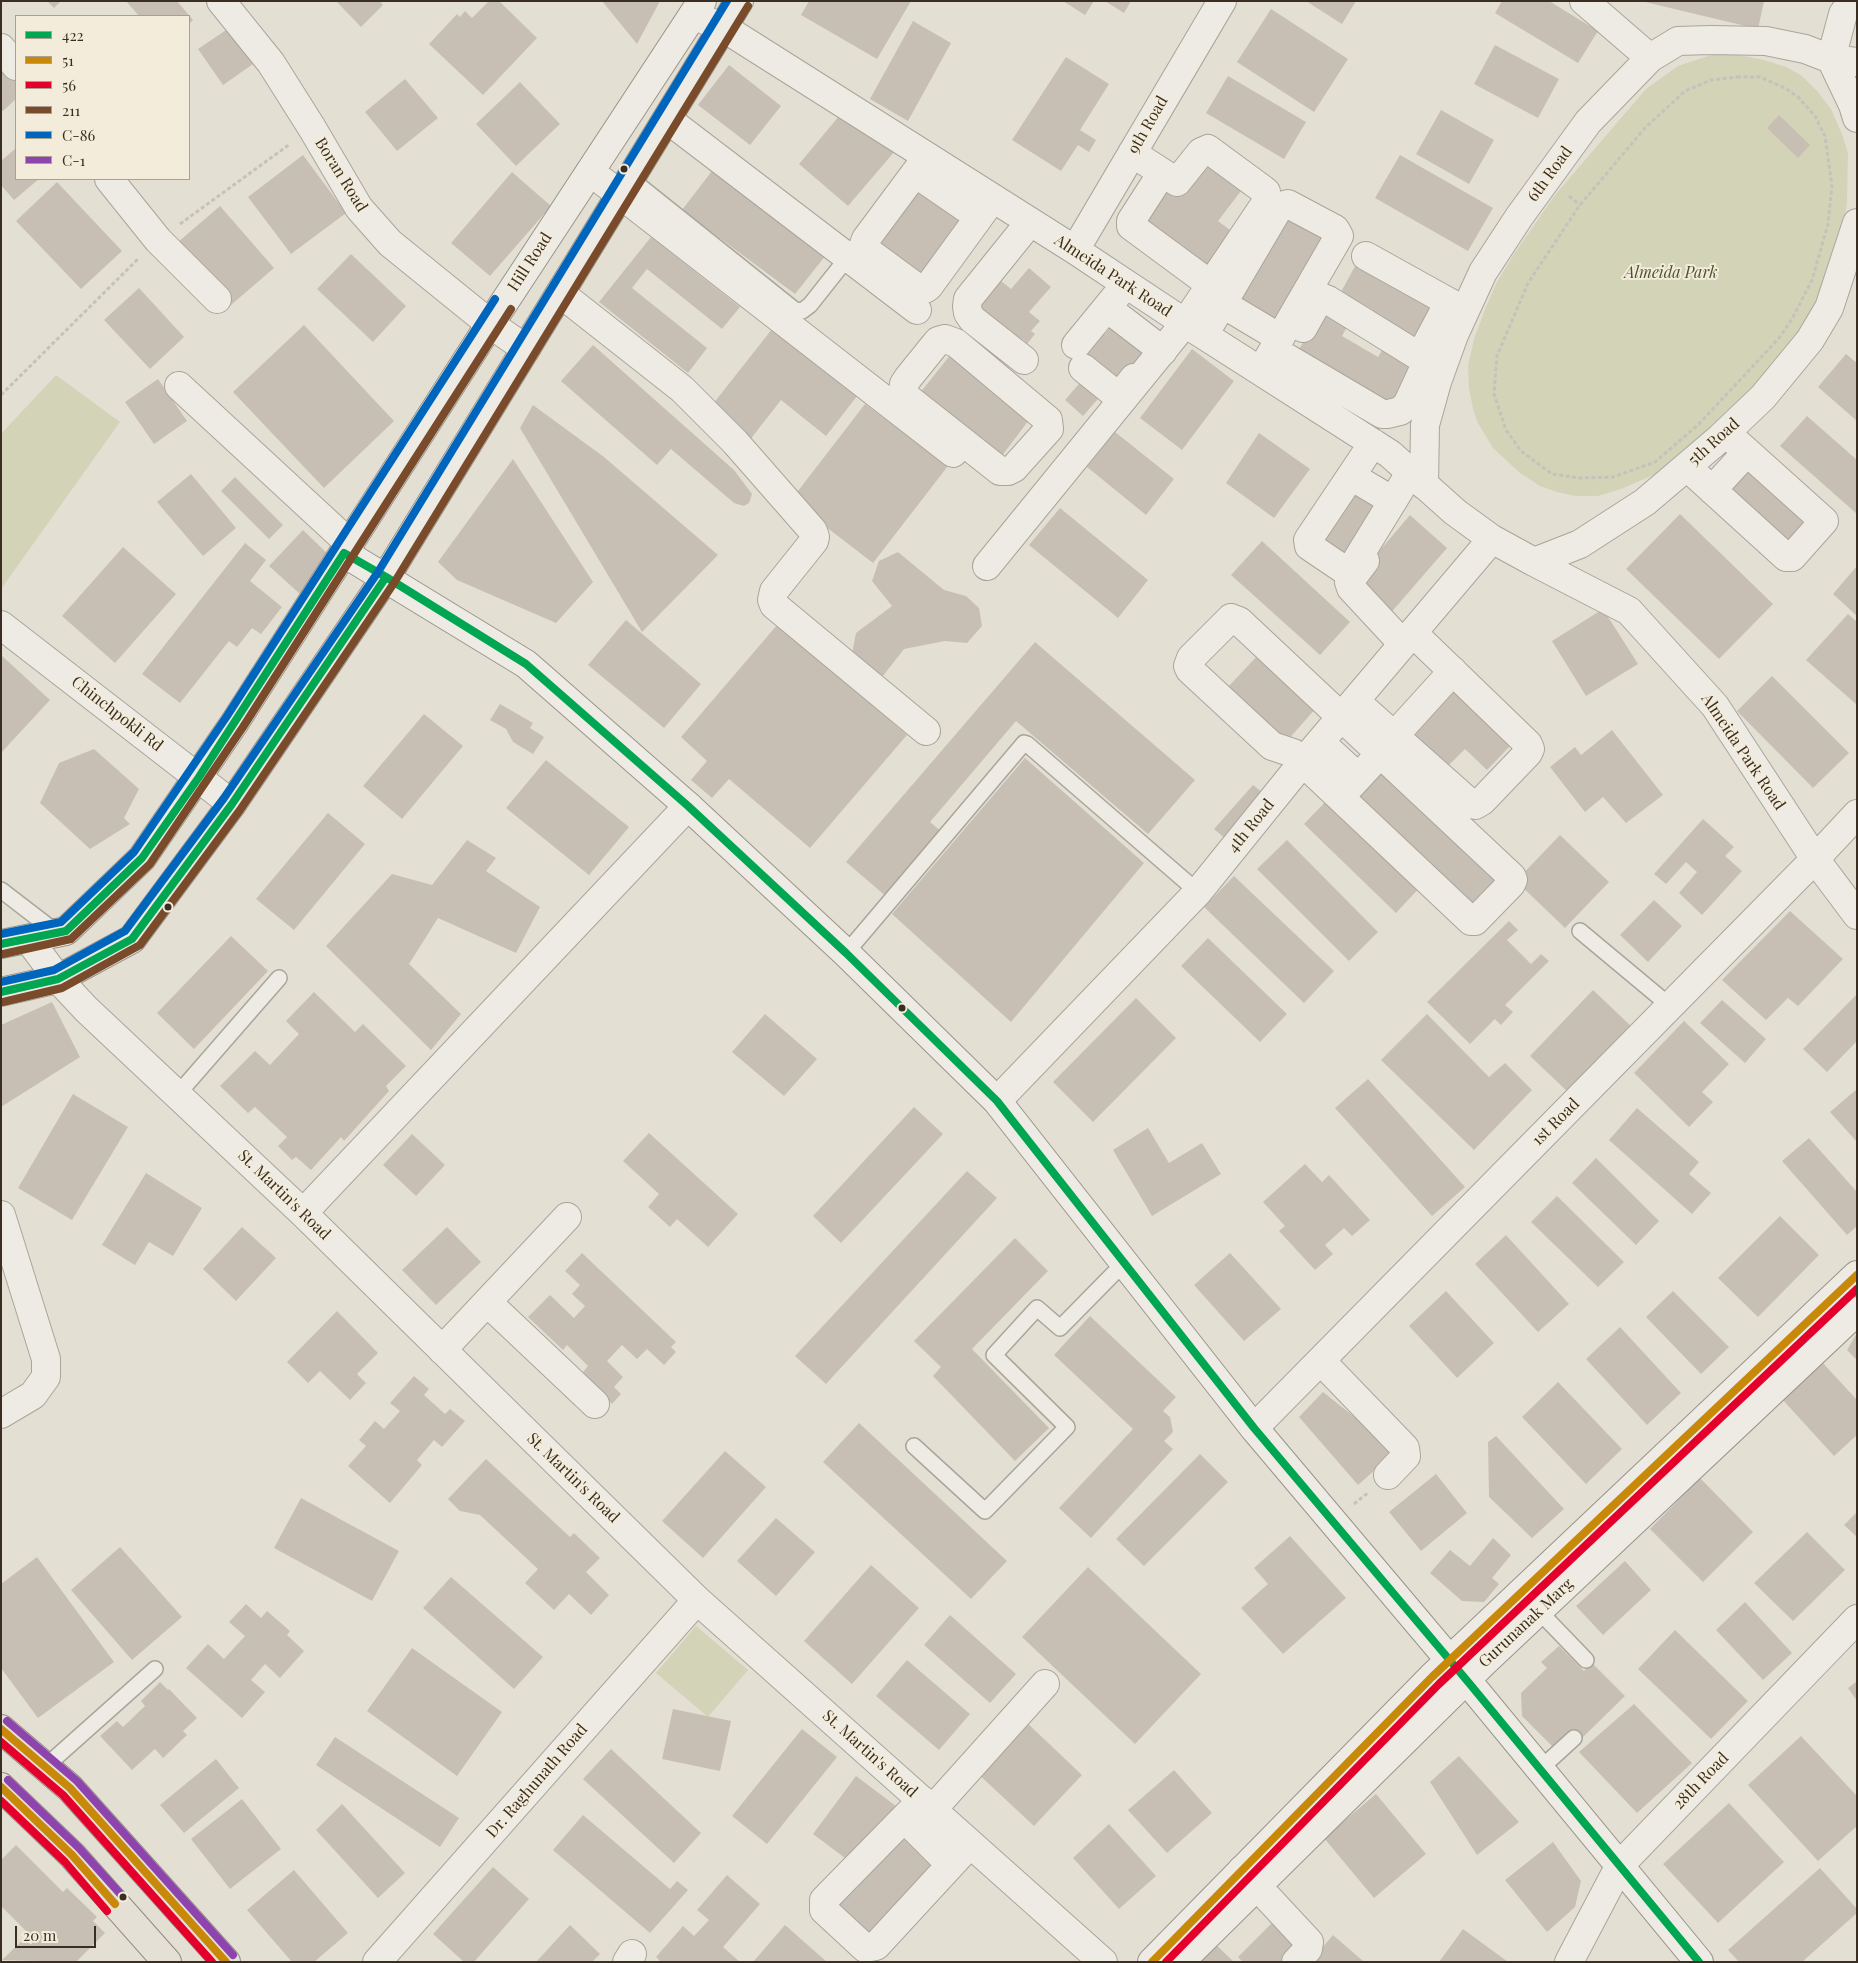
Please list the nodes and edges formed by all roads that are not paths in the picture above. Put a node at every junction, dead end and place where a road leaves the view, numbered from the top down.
1 (221, 1) edge
2 (739, 1) edge
3 (1222, 1) edge
4 (1584, 1) edge
5 (1852, 1) edge
6 (698, 8) edge
7 (724, 28) junction
8 (1, 48) edge
9 (1650, 58) junction
10 (1844, 61) edge
11 (15, 65) edge
12 (1857, 118) edge
13 (668, 119) junction
14 (1132, 153) junction
15 (921, 165) junction
16 (590, 172) junction
17 (1162, 173) junction
18 (110, 180) edge
19 (626, 187) junction
20 (986, 208) junction
21 (1030, 222) junction
22 (1857, 223) edge
23 (1076, 250) junction
24 (1366, 256) dead end
25 (848, 257) junction
26 (1126, 284) junction
27 (560, 293) junction
28 (1217, 295) junction
29 (217, 300) dead end
30 (1457, 306) junction
31 (1107, 308) junction
32 (1352, 308) dead end
33 (918, 310) dead end
34 (490, 324) junction
35 (1195, 329) junction
36 (526, 349) junction
37 (1161, 350) junction
38 (1024, 360) dead end
39 (1434, 360) junction
40 (1275, 362) junction
41 (178, 386) dead end
42 (1726, 433) junction
43 (1042, 437) junction
44 (1373, 444) junction
45 (1747, 452) junction
46 (954, 453) dead end
47 (1072, 461) junction
48 (1687, 467) junction
49 (1351, 476) junction
50 (1417, 479) junction
51 (1712, 490) junction
52 (1393, 501) junction
53 (1492, 539) junction
54 (347, 549) junction
55 (1534, 562) junction
56 (987, 566) dead end
57 (386, 578) junction
58 (1, 625) edge
59 (1408, 638) junction
60 (1453, 671) junction
61 (1342, 708) junction
62 (926, 731) dead end
63 (1387, 745) junction
64 (1305, 752) junction
65 (199, 777) junction
66 (1358, 777) junction
67 (1340, 797) junction
68 (232, 804) junction
69 (688, 806) junction
70 (1857, 814) edge
71 (1815, 859) junction
72 (1, 890) edge
73 (1198, 892) junction
74 (1857, 915) edge
75 (1580, 932) dead end
76 (57, 933) junction
77 (29, 940) junction
78 (1, 944) edge
79 (846, 953) junction
80 (279, 978) dead end
81 (58, 979) junction
82 (1, 992) edge
83 (1670, 1006) junction
84 (177, 1095) junction
85 (996, 1101) junction
86 (303, 1212) junction
87 (1, 1215) edge
88 (567, 1217) dead end
89 (1124, 1263) junction
90 (1857, 1275) edge
91 (487, 1302) junction
92 (1857, 1311) edge
93 (442, 1350) junction
94 (1321, 1361) junction
95 (595, 1404) dead end
96 (1, 1414) edge
97 (1254, 1428) junction
98 (914, 1446) dead end
99 (1388, 1475) road end
100 (697, 1600) junction
101 (1530, 1602) junction
102 (1857, 1619) edge
103 (1586, 1660) dead end
104 (155, 1668) dead end
105 (1458, 1671) junction
106 (1045, 1684) dead end
107 (1, 1729) edge
108 (1574, 1738) dead end
109 (45, 1767) junction
110 (1540, 1769) junction
111 (1, 1787) edge
112 (920, 1809) junction
113 (970, 1844) junction
114 (950, 1864) junction
115 (1620, 1866) junction
116 (1250, 1878) junction
117 (167, 1962) edge
118 (226, 1962) edge
119 (378, 1962) edge
120 (1103, 1962) edge
121 (1152, 1962) edge
122 (1180, 1962) edge
123 (1296, 1962) edge
124 (1569, 1962) edge
125 (1699, 1962) edge

1 - 34 street, Boran Road
2 - 7 street
3 - 14 street, 9th Road
4 - 9 street
5 - 10 street
6 - 7 street, Almeida Park Road
6 - 16 street, Hill Road
7 - 13 street
7 - 15 street, Almeida Park Road
8 - 11 street
9 - 10 street, 6th Road
9 - 30 street, 6th Road
10 - 12 street
13 - 19 street
13 - 25 street
14 - 17 street
14 - 23 street, 9th Road
15 - 20 street, Almeida Park Road
15 - 20 street
16 - 19 street
16 - 34 street, Hill Road
17 - 28 street
17 - 28 street
18 - 29 street
19 - 25 lane
19 - 27 street
19 - 46 street
20 - 21 street, Almeida Park Road
21 - 23 street, Almeida Park Road
21 - 38 street
22 - 42 street, 5th Road
23 - 26 street, Almeida Park Road
24 - 30 street
25 - 33 street
26 - 31 street
26 - 35 street, Almeida Park Road
27 - 36 street
27 - 62 street
28 - 35 street
28 - 40 street
28 - 40 street
30 - 39 street, 6th Road
31 - 37 street
31 - 37 street
32 - 39 street
34 - 36 street, Boran Road
34 - 54 street, Hill Road
35 - 37 street
35 - 40 street, Almeida Park Road
36 - 57 street
37 - 47 street
39 - 40 street
39 - 40 street
39 - 50 street, 6th Road
40 - 44 street, Almeida Park Road
41 - 54 street
42 - 45 street
42 - 48 street, 5th Road
43 - 43 street
43 - 47 street
44 - 49 street
44 - 50 street, Almeida Park Road
45 - 51 street
45 - 51 street
47 - 56 street
48 - 51 street
48 - 55 street, 5th Road
49 - 52 street
49 - 52 street
50 - 52 street
50 - 53 street, Almeida Park Road
50 - 59 street
53 - 55 street
53 - 59 street, 4th Road
54 - 57 street
54 - 65 street, Hill Road
55 - 71 street, Almeida Park Road
57 - 68 street
57 - 69 street
58 - 65 street, Chinchpokli Rd
59 - 60 street
59 - 61 street, 4th Road
60 - 63 street
60 - 63 street
61 - 63 street
61 - 64 street, 4th Road
61 - 64 street
63 - 66 street
63 - 67 street
64 - 66 street
64 - 67 street
64 - 73 street, 4th Road
65 - 68 street, Chinchpokli Rd
65 - 76 street, Hill Road
66 - 67 street
68 - 81 street
69 - 79 street
69 - 86 street
70 - 71 street, 1st Road
71 - 74 street, Almeida Park Road
71 - 83 street, 1st Road
72 - 76 lane
73 - 79 lane
73 - 85 street, 4th Road
75 - 83 lane
76 - 77 street, Hill Road
77 - 78 street, Hill Road
77 - 81 street, St. Martin's Road
79 - 85 street
80 - 84 lane
81 - 82 street
81 - 84 street, St. Martin's Road
83 - 94 street, 1st Road
84 - 86 street, St. Martin's Road
85 - 89 street
86 - 93 street, St. Martin's Road
87 - 96 street
88 - 91 street
89 - 97 street
89 - 98 lane
90 - 101 street, Gurunanak Marg
91 - 93 street
91 - 95 street
92 - 101 street, Gurunanak Marg
93 - 100 street, St. Martin's Road
94 - 97 street, 1st Road
94 - 99 street
97 - 105 street
100 - 112 street, St. Martin's Road
100 - 119 street, Dr. Raghunath Road
101 - 103 lane
101 - 105 street, Gurunanak Marg
102 - 115 street, 28th Road
104 - 109 lane
105 - 110 street
105 - 116 street, Gurunanak Marg
106 - 112 street
107 - 109 main road
108 - 110 lane
109 - 118 main road
110 - 115 street
111 - 117 main road
112 - 113 street, St. Martin's Road
112 - 114 street
112 - 114 street
113 - 114 street
113 - 120 street, St. Martin's Road
115 - 124 street, 28th Road
115 - 125 street
116 - 121 street, Gurunanak Marg
116 - 122 street, Gurunanak Marg
116 - 123 street

